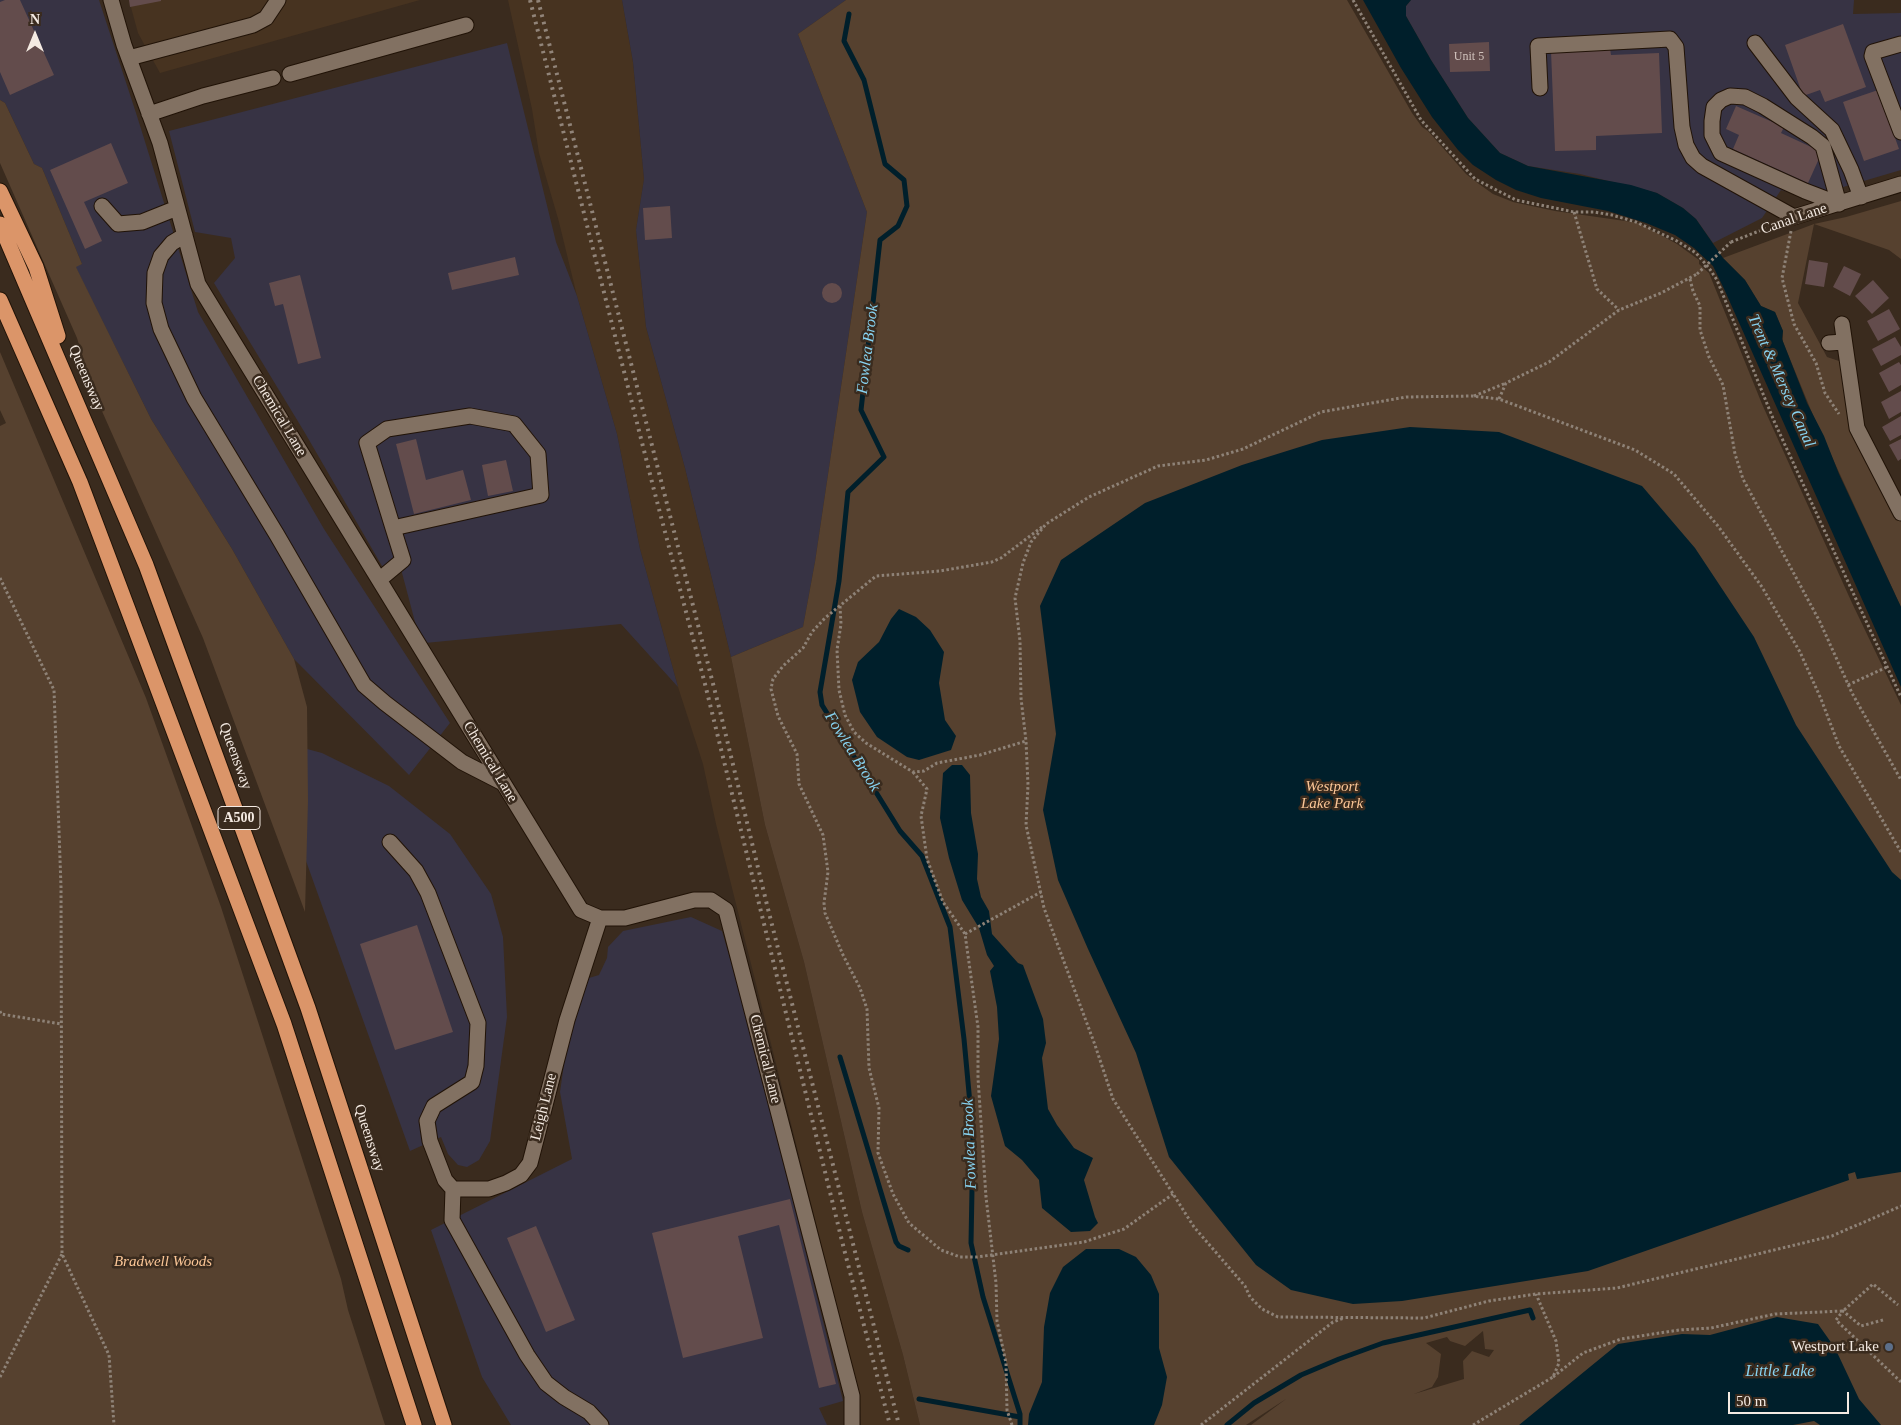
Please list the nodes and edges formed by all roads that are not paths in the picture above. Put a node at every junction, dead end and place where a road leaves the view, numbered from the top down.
1 (112, 0) edge
2 (278, 0) edge
3 (466, 26) dead end
4 (1755, 43) dead end
5 (1901, 44) edge
6 (129, 58) junction
7 (290, 74) dead end
8 (273, 78) dead end
9 (1540, 88) dead end
10 (149, 114) junction
11 (1901, 132) edge
12 (1901, 184) edge
13 (0, 191) edge
14 (1861, 197) junction
15 (1839, 204) junction
16 (102, 206) dead end
17 (177, 208) junction
18 (0, 224) edge
19 (185, 234) junction
20 (0, 300) edge
21 (1842, 324) dead end
22 (1844, 342) junction
23 (1829, 343) dead end
24 (88, 427) junction
25 (1901, 513) edge
26 (393, 528) junction
27 (379, 580) junction
28 (503, 783) junction
29 (390, 842) dead end
30 (600, 918) junction
31 (452, 1189) junction
32 (414, 1425) edge
33 (444, 1425) edge
34 (600, 1425) edge
35 (852, 1425) edge

1 - 6 street, Chemical Lane
2 - 6 street
3 - 7 street
4 - 14 street
5 - 11 street
6 - 10 street, Chemical Lane
8 - 10 street
9 - 15 street, Canal Lane
10 - 17 street, Chemical Lane
12 - 14 street, Canal Lane
13 - 24 highway
14 - 15 street, Canal Lane
15 - 15 street
16 - 17 street
17 - 19 street, Chemical Lane
18 - 24 highway, Queensway / A500
19 - 27 street, Chemical Lane
19 - 28 street
20 - 32 highway, A500
21 - 22 street
22 - 23 street
22 - 25 street
24 - 33 highway, Queensway / A500
26 - 26 street
26 - 27 street
27 - 28 street, Chemical Lane
28 - 30 street, Chemical Lane
29 - 31 street
30 - 31 street, Leigh Lane
30 - 35 street, Chemical Lane
31 - 34 street

